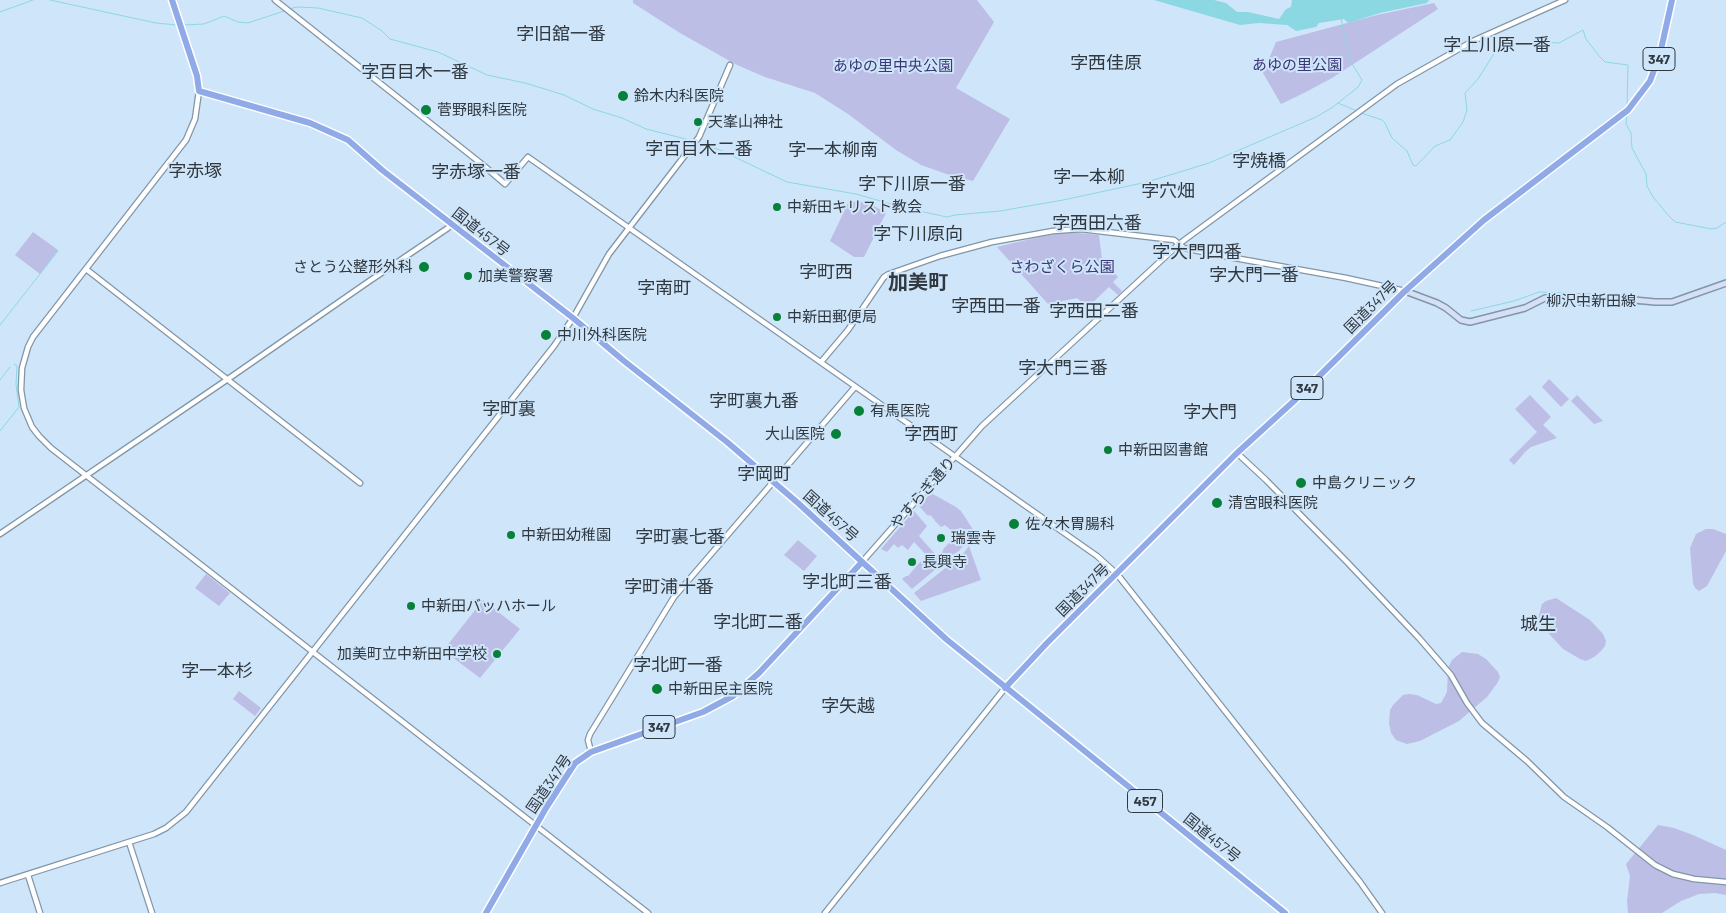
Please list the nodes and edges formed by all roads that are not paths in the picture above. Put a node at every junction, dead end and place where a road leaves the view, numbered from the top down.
1 (172, 0) edge
2 (276, 0) edge
3 (1565, 0) edge
4 (1672, 0) edge
5 (730, 65) dead end
6 (199, 91) junction
7 (451, 224) junction
8 (629, 227) junction
9 (1179, 244) junction
10 (86, 268) junction
11 (1726, 283) edge
12 (1404, 291) junction
13 (573, 318) junction
14 (821, 362) junction
15 (228, 379) junction
16 (855, 387) junction
17 (1237, 453) junction
18 (956, 456) junction
19 (87, 476) junction
20 (773, 482) junction
21 (360, 483) dead end
22 (0, 534) edge
23 (862, 562) junction
24 (1117, 574) junction
25 (311, 651) junction
26 (1005, 688) junction
27 (591, 752) junction
28 (536, 826) junction
29 (129, 842) junction
30 (28, 875) junction
31 (1726, 882) edge
32 (0, 883) edge
33 (40, 913) edge
34 (152, 913) edge
35 (486, 913) edge
36 (648, 913) edge
37 (825, 913) edge
38 (1285, 913) edge
39 (1382, 913) edge

1 - 6 highway
2 - 8 street
3 - 9 street, やすらぎ通り
4 - 12 highway, 国道347号 / 347
5 - 8 street
6 - 7 highway, 国道457号 / 457
6 - 10 street
7 - 13 highway, 国道457号 / 457
7 - 15 street
8 - 13 street
8 - 14 street
9 - 12 street
9 - 14 street
9 - 18 street, やすらぎ通り
10 - 15 street
10 - 19 street
11 - 12 main road, 柳沢中新田線
12 - 17 highway, 国道347号 / 347
13 - 20 highway, 国道457号 / 457
13 - 25 street
14 - 16 street
15 - 19 street
15 - 21 street
16 - 18 street
16 - 20 street
17 - 24 highway, 国道347号 / 347
17 - 31 street
18 - 23 street, やすらぎ通り
18 - 24 street
19 - 22 street
19 - 25 street
20 - 23 highway, 国道457号 / 457
20 - 27 street
23 - 26 highway, 457
23 - 27 highway, 国道347号 / 347
24 - 26 highway, 国道347号 / 347
24 - 39 street
25 - 28 street
25 - 29 street
26 - 37 street
26 - 38 highway, 国道457号 / 457
27 - 28 highway, 国道347号 / 347
28 - 35 highway, 国道347号 / 347
28 - 36 street
29 - 30 street
29 - 34 street
30 - 32 street
30 - 33 street

